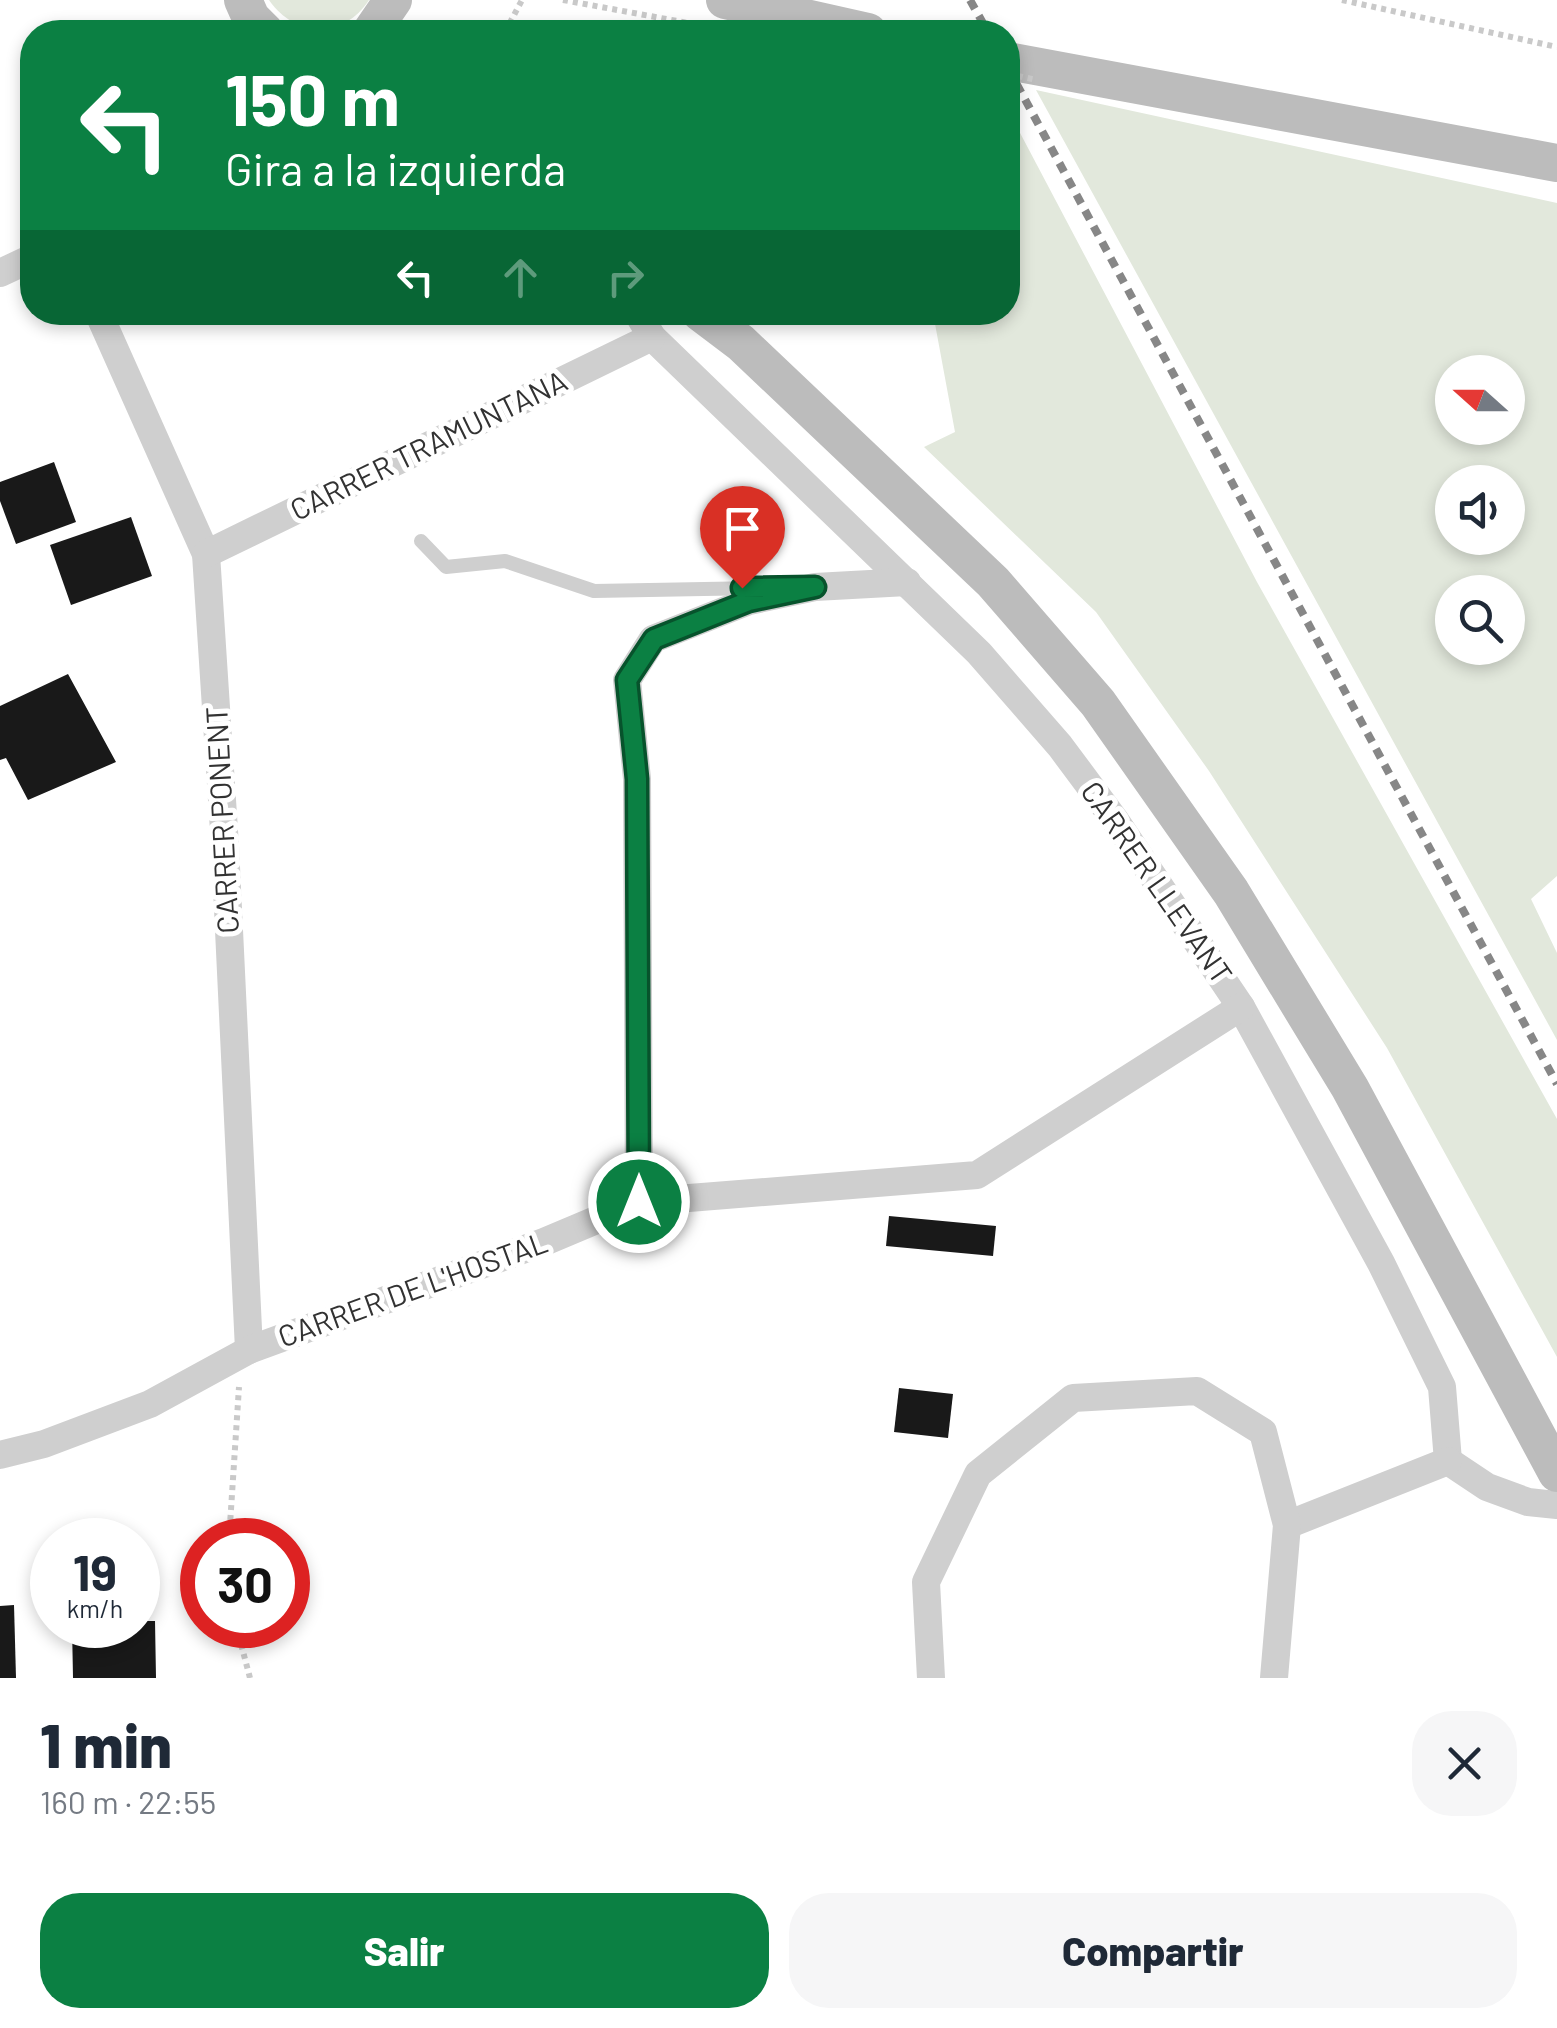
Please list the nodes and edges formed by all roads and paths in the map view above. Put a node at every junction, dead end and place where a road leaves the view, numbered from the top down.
1 (563, 0) edge
2 (1342, 0) edge
3 (712, 13) edge
4 (769, 20) edge
5 (1557, 46) edge
6 (1022, 70) edge
7 (1557, 163) edge
8 (104, 325) edge
9 (645, 325) edge
10 (717, 325) edge
11 (421, 541) dead end
12 (206, 554) junction
13 (907, 582) junction
14 (815, 587) junction
15 (1241, 1007) junction
16 (639, 1202) junction
17 (245, 1360) junction
18 (0, 1455) edge
19 (1448, 1461) junction
20 (1557, 1474) edge
21 (1557, 1505) edge
22 (231, 1518) edge
23 (1287, 1525) junction
24 (242, 1648) edge
25 (250, 1678) edge
26 (931, 1678) edge
27 (1274, 1678) edge

1 - 3 path
2 - 5 path
3 - 4 street
6 - 7 street
8 - 12 street, CARRER PONENT
9 - 12 street, CARRER TRAMUNTANA
9 - 13 street, CARRER LLEVANT
10 - 20 street
11 - 14 lane
12 - 17 street, CARRER PONENT
13 - 14 street
13 - 15 street, CARRER LLEVANT
14 - 16 street
15 - 16 street, CARRER DE L'HOSTAL
15 - 19 street, CARRER LLEVANT
16 - 17 street, CARRER DE L'HOSTAL
17 - 18 street, CARRER DE L'HOSTAL
17 - 22 path
19 - 21 street
19 - 23 street
23 - 26 street
23 - 27 street
24 - 25 path

